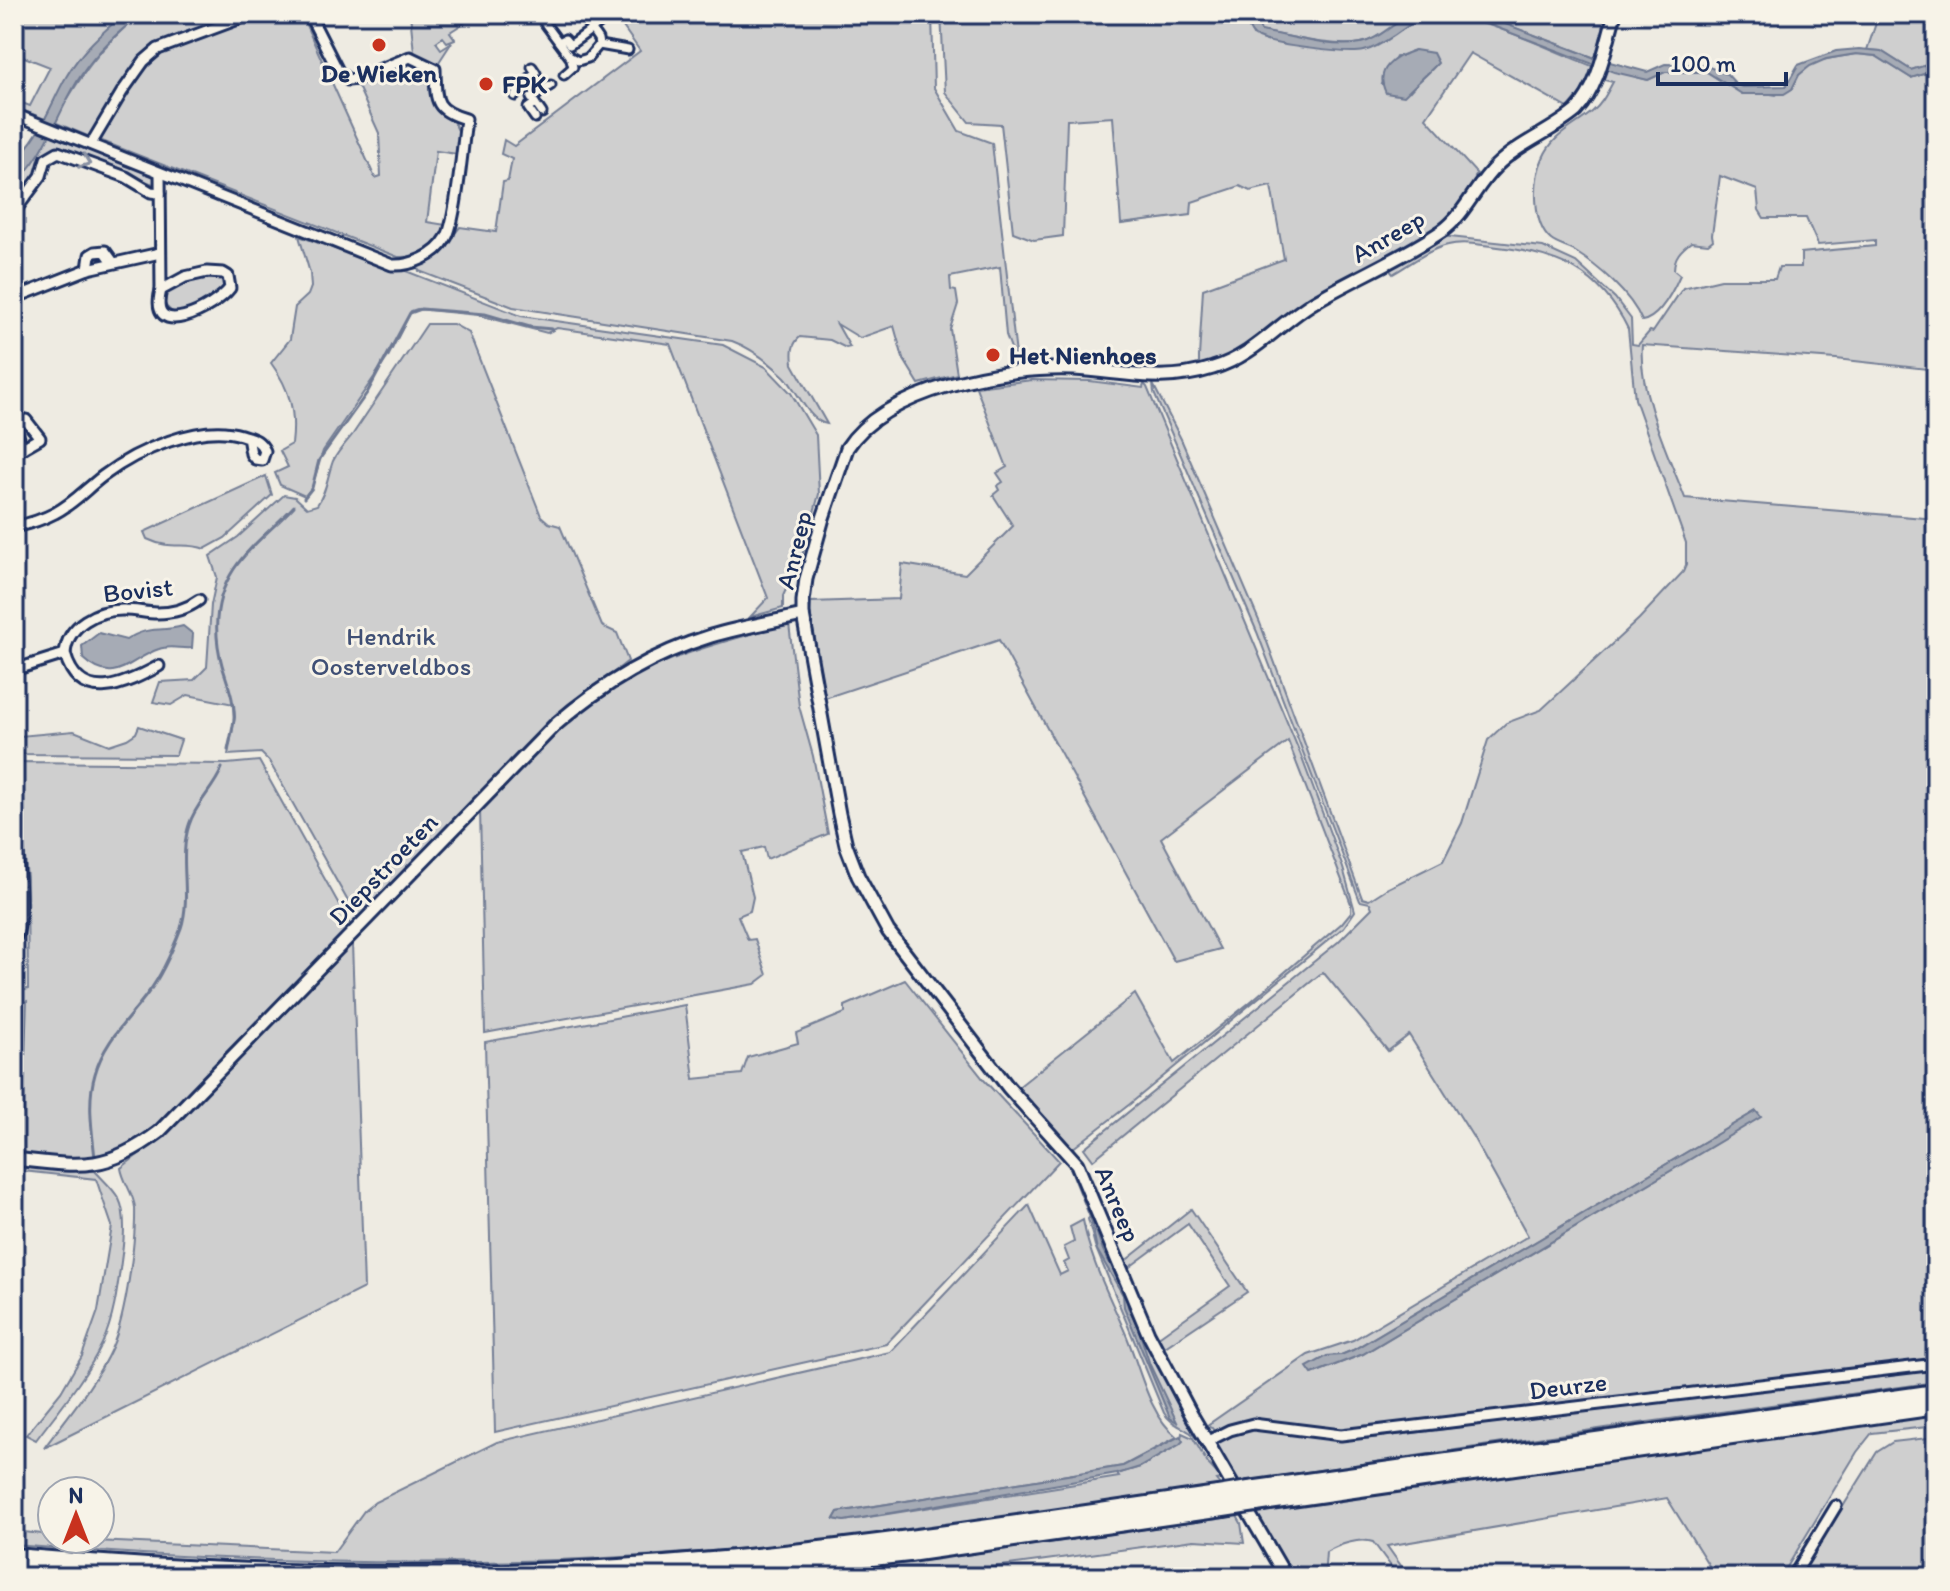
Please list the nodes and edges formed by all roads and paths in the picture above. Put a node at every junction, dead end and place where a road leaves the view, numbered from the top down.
1 (252, 14) edge
2 (309, 14) edge
3 (581, 14) edge
4 (1615, 14) edge
5 (539, 17) edge
6 (596, 27) junction
7 (550, 29) junction
8 (548, 42) dead end
9 (559, 42) junction
10 (599, 45) junction
11 (628, 50) dead end
12 (571, 59) junction
13 (564, 75) dead end
14 (551, 85) dead end
15 (515, 96) dead end
16 (536, 99) junction
17 (14, 114) edge
18 (538, 115) dead end
19 (91, 144) junction
20 (160, 173) junction
21 (160, 193) junction
22 (14, 212) edge
23 (160, 253) junction
24 (161, 290) junction
25 (14, 298) edge
26 (14, 426) edge
27 (248, 437) dead end
28 (18, 451) edge
29 (14, 527) edge
30 (195, 607) dead end
31 (803, 615) junction
32 (65, 654) junction
33 (159, 666) dead end
34 (14, 670) edge
35 (14, 824) edge
36 (14, 940) edge
37 (14, 1159) edge
38 (1936, 1364) edge
39 (1936, 1393) edge
40 (1936, 1406) edge
41 (1208, 1441) junction
42 (1252, 1496) junction
43 (1221, 1501) junction
44 (1836, 1506) dead end
45 (14, 1557) edge
46 (14, 1570) edge
47 (97, 1577) edge
48 (688, 1577) edge
49 (1286, 1577) edge
50 (1793, 1577) edge

1 - 19 street
2 - 20 street
3 - 6 street
4 - 31 street, Anreep
5 - 7 street
6 - 9 street
6 - 10 street
7 - 8 street
7 - 9 street
9 - 12 street
10 - 11 street
10 - 12 street
12 - 13 street
14 - 16 street
15 - 16 street
16 - 18 street
17 - 19 street
19 - 20 street
20 - 21 street
22 -> 21 street
21 - 23 street
23 - 24 street
23 - 25 street
24 - 24 street
26 - 28 street
26 - 28 street
27 - 29 street
30 - 32 street, Bovist
31 - 37 street, Diepstroeten
31 - 41 street, Anreep
32 - 33 street
32 - 34 street
35 - 36 street
38 - 41 street, Deurze
39 - 42 highway
40 - 42 highway
41 - 49 street, Anreep
42 - 43 highway, bridge
43 - 45 highway
43 - 48 highway
44 - 50 street
46 - 47 highway

